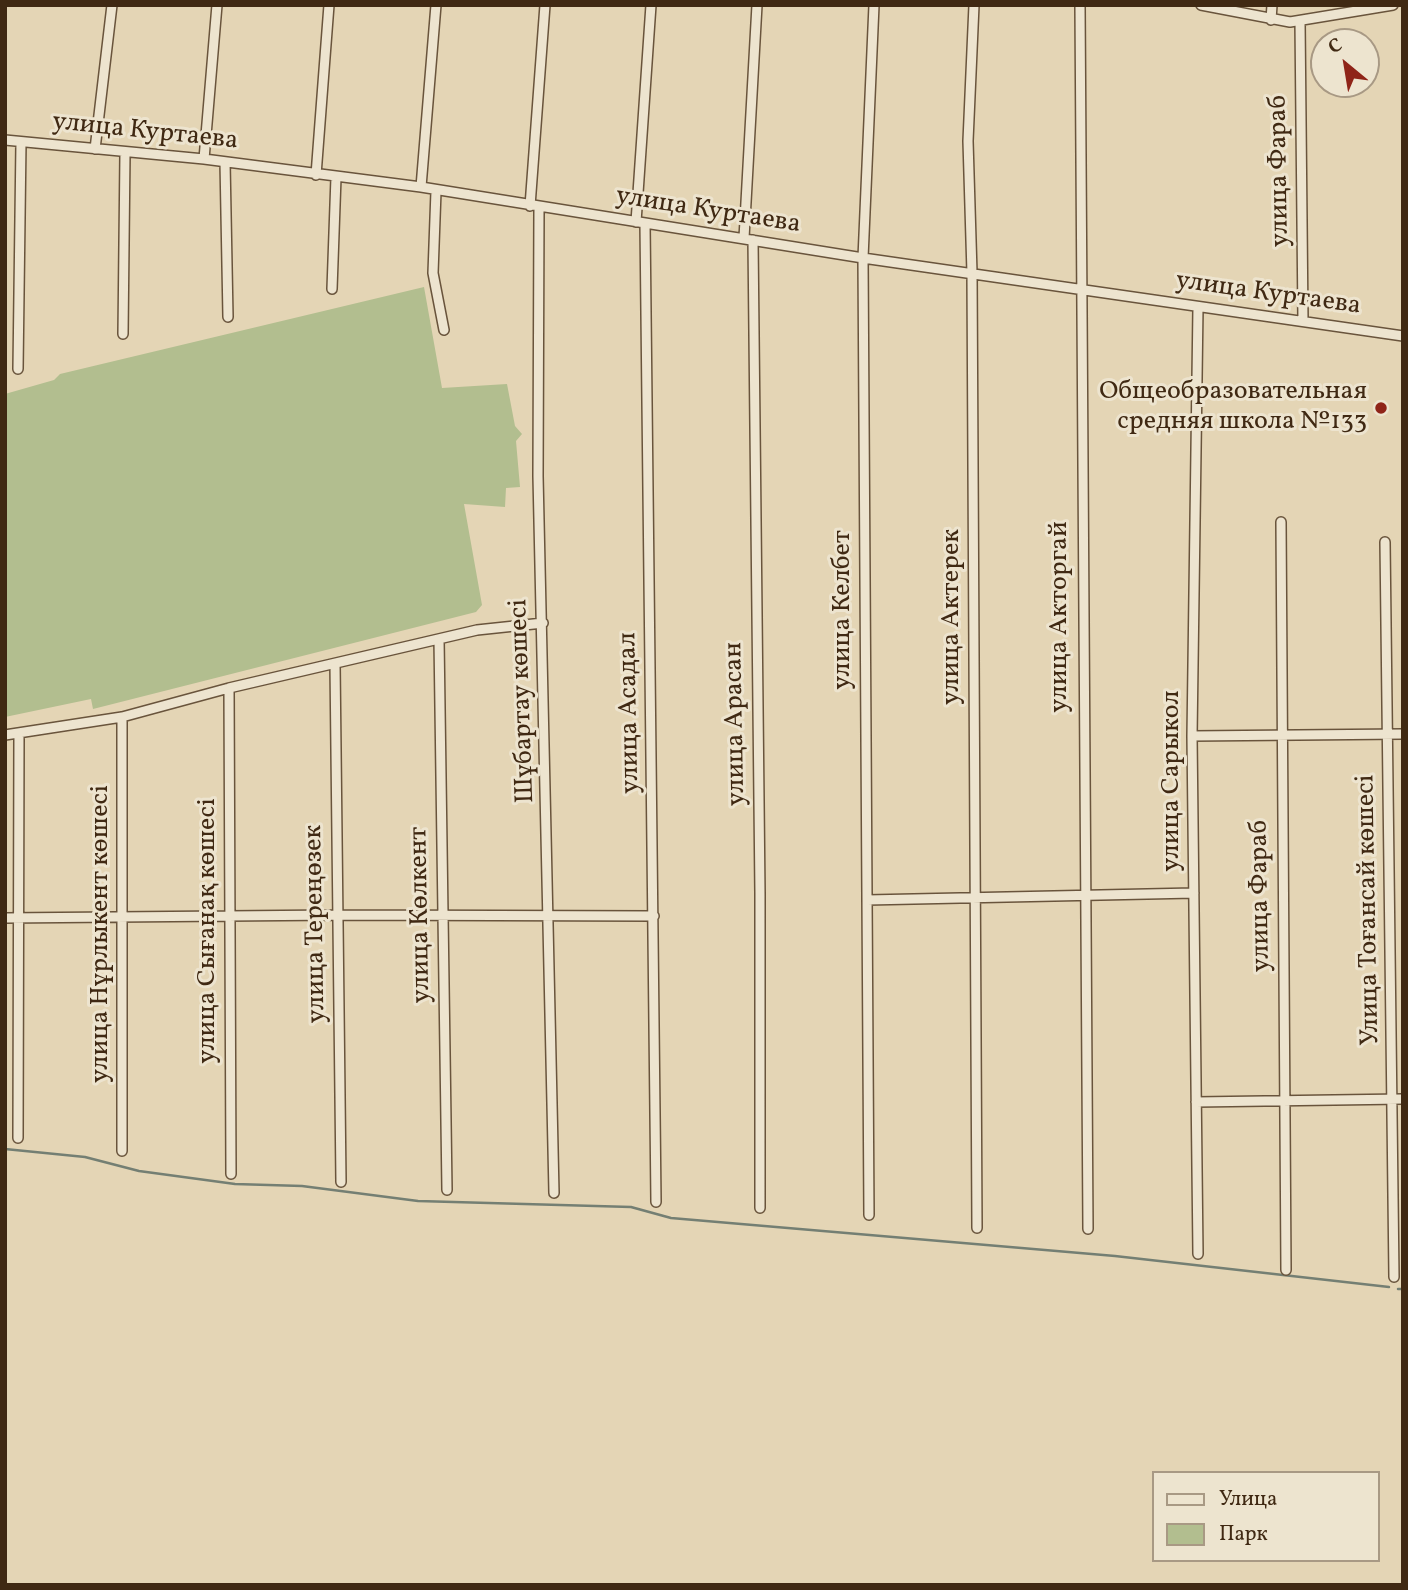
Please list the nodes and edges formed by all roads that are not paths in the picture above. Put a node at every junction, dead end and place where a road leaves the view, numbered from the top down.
1 (112, 5) edge
2 (217, 5) edge
3 (330, 5) edge
4 (436, 5) edge
5 (545, 5) edge
6 (651, 5) edge
7 (757, 5) edge
8 (874, 5) edge
9 (974, 5) edge
10 (1080, 5) edge
11 (1201, 5) edge
12 (1272, 5) edge
13 (1393, 5) edge
14 (1270, 20) junction
15 (1300, 21) junction
16 (5, 140) edge
17 (22, 142) junction
18 (95, 149) junction
19 (125, 153) junction
20 (204, 159) junction
21 (225, 162) junction
22 (316, 175) junction
23 (336, 177) junction
24 (421, 187) junction
25 (436, 191) junction
26 (535, 207) junction
27 (641, 223) junction
28 (748, 239) junction
29 (863, 258) junction
30 (972, 273) junction
31 (332, 289) dead end
32 (1080, 290) junction
33 (1198, 307) junction
34 (229, 317) dead end
35 (1303, 321) junction
36 (444, 330) dead end
37 (123, 334) dead end
38 (1403, 336) edge
39 (18, 369) dead end
40 (1281, 522) dead end
41 (1385, 542) dead end
42 (543, 623) junction
43 (439, 639) junction
44 (335, 664) junction
45 (229, 688) junction
46 (122, 717) junction
47 (19, 733) junction
48 (1390, 734) junction
49 (1403, 734) edge
50 (5, 735) edge
51 (1192, 736) junction
52 (1281, 736) junction
53 (1194, 893) junction
54 (1084, 894) junction
55 (976, 898) junction
56 (867, 900) junction
57 (338, 915) junction
58 (443, 915) junction
59 (550, 915) junction
60 (125, 916) junction
61 (230, 916) junction
62 (654, 916) junction
63 (5, 918) edge
64 (17, 918) junction
65 (1398, 1099) edge
66 (1285, 1101) junction
67 (1196, 1102) junction
68 (18, 1138) dead end
69 (122, 1151) dead end
70 (231, 1174) dead end
71 (341, 1182) dead end
72 (447, 1190) dead end
73 (554, 1193) dead end
74 (656, 1202) dead end
75 (760, 1208) dead end
76 (869, 1215) dead end
77 (977, 1228) dead end
78 (1088, 1229) dead end
79 (1198, 1254) dead end
80 (1286, 1270) dead end
81 (1394, 1277) dead end

1 - 18 street
2 - 20 street
3 - 22 street
4 - 24 street
5 - 26 street, Шұбартау көшесі
6 - 27 street, улица Асадал
7 - 28 street, улица Арасан
8 - 29 street, улица Келбет
9 - 30 street, улица Актерек
10 - 32 street, улица Акторгай
11 - 14 street
12 - 14 street
13 - 15 street
14 - 15 street
15 - 35 street, улица Фараб
16 - 17 street, улица Куртаева
17 - 18 street, улица Куртаева
17 - 39 street
18 - 19 street, улица Куртаева
19 - 20 street, улица Куртаева
19 - 37 street
20 - 21 street, улица Куртаева
21 - 22 street, улица Куртаева
21 - 34 street
22 - 23 street, улица Куртаева
23 - 24 street, улица Куртаева
23 - 31 street
24 - 25 street, улица Куртаева
25 - 26 street, улица Куртаева
25 - 36 street
26 - 27 street, улица Куртаева
26 - 42 street, Шұбартау көшесі
27 - 28 street, улица Куртаева
27 - 62 street, улица Асадал
28 - 29 street, улица Куртаева
28 - 75 street, улица Арасан
29 - 30 street, улица Куртаева
29 - 56 street, улица Келбет
30 - 32 street, улица Куртаева
30 - 55 street, улица Актерек
32 - 33 street, улица Куртаева
32 - 54 street, улица Акторгай
33 - 35 street, улица Куртаева
33 - 51 street, улица Сарыкол
35 - 38 street, улица Куртаева
40 - 52 street, улица Фараб
41 - 48 street, Улица Тоғансай көшесі
42 - 43 street
42 - 59 street, Шұбартау көшесі
43 - 44 street
43 - 58 street, улица Көлкент
44 - 45 street
44 - 57 street, улица Тереңөзек
45 - 46 street
45 - 61 street, улица Сығанақ көшесі
46 - 47 street
46 - 60 street, улица Нұрлыкент көшесі
47 - 50 street
47 - 64 street
48 - 49 street
48 - 52 street
48 - 65 street, Улица Тоғансай көшесі
51 - 52 street
51 - 53 street, улица Сарыкол
52 - 66 street, улица Фараб
53 - 54 street
53 - 67 street, улица Сарыкол
54 - 55 street
54 - 78 street, улица Акторгай
55 - 56 street
55 - 77 street, улица Актерек
56 - 76 street, улица Келбет
57 - 58 street
57 - 61 street
57 - 71 street, улица Тереңөзек
58 - 59 street
58 - 72 street, улица Көлкент
59 - 62 street
59 - 73 street, Шұбартау көшесі
60 - 61 street
60 - 64 street
60 - 69 street, улица Нұрлыкент көшесі
61 - 70 street, улица Сығанақ көшесі
62 - 74 street, улица Асадал
63 - 64 street
64 - 68 street
65 - 66 street
65 - 81 street, Улица Тоғансай көшесі
66 - 67 street
66 - 80 street, улица Фараб
67 - 79 street, улица Сарыкол

